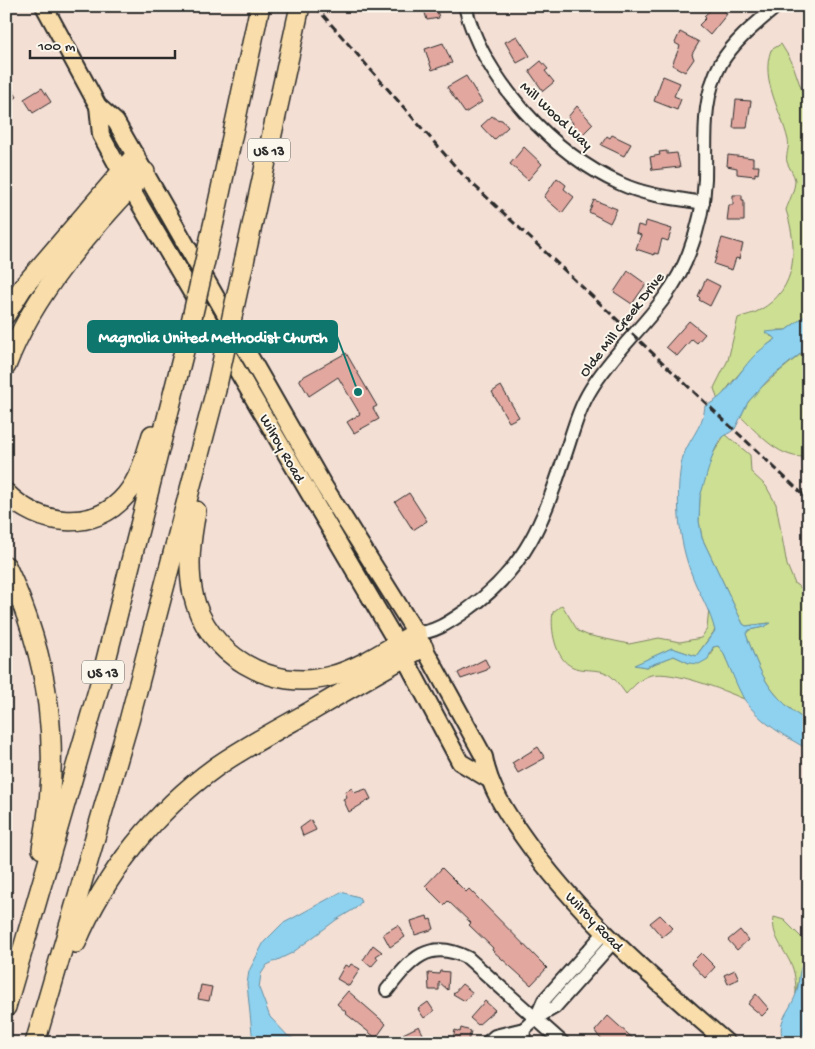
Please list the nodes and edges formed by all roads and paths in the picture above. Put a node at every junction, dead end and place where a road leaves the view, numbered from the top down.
1 (44, 6) edge
2 (260, 6) edge
3 (300, 6) edge
4 (465, 6) edge
5 (777, 6) edge
6 (98, 106) junction
7 (140, 164) junction
8 (126, 179) junction
9 (703, 203) junction
10 (6, 314) edge
11 (188, 335) junction
12 (6, 366) edge
13 (216, 390) junction
14 (6, 493) edge
15 (6, 566) edge
16 (423, 637) junction
17 (400, 650) junction
18 (487, 778) junction
19 (609, 938) junction
20 (6, 980) edge
21 (387, 990) dead end
22 (6, 1007) edge
23 (536, 1018) junction
24 (524, 1029) junction
25 (504, 1039) edge
26 (35, 1043) edge
27 (38, 1043) edge
28 (486, 1043) edge
29 (523, 1043) edge
30 (563, 1043) edge
31 (728, 1043) edge

1 - 6 main road, Wilroy Road
2 - 11 highway, US 13, bridge
3 - 13 highway, US 13, bridge
4 - 9 street, Mill Wood Way
5 - 9 street, Olde Mill Creek Drive
6 - 7 main road, Wilroy Road
6 - 8 main road, Wilroy Road
7 - 8 highway
7 - 16 main road, Wilroy Road
8 - 10 highway
8 - 12 highway
8 - 17 main road, Wilroy Road
9 - 16 street, Olde Mill Creek Drive
11 - 14 highway
11 - 22 highway, US 13
13 - 17 highway
13 - 26 highway, US 13
15 - 20 highway
16 - 17 highway
16 - 18 main road, Wilroy Road
17 - 18 main road, Wilroy Road
17 - 27 highway
18 - 19 main road, Wilroy Road
19 - 23 street
19 - 31 main road, Wilroy Road
21 - 23 street
23 - 24 street
23 - 30 street
24 - 25 street
24 - 29 street
25 - 28 street

